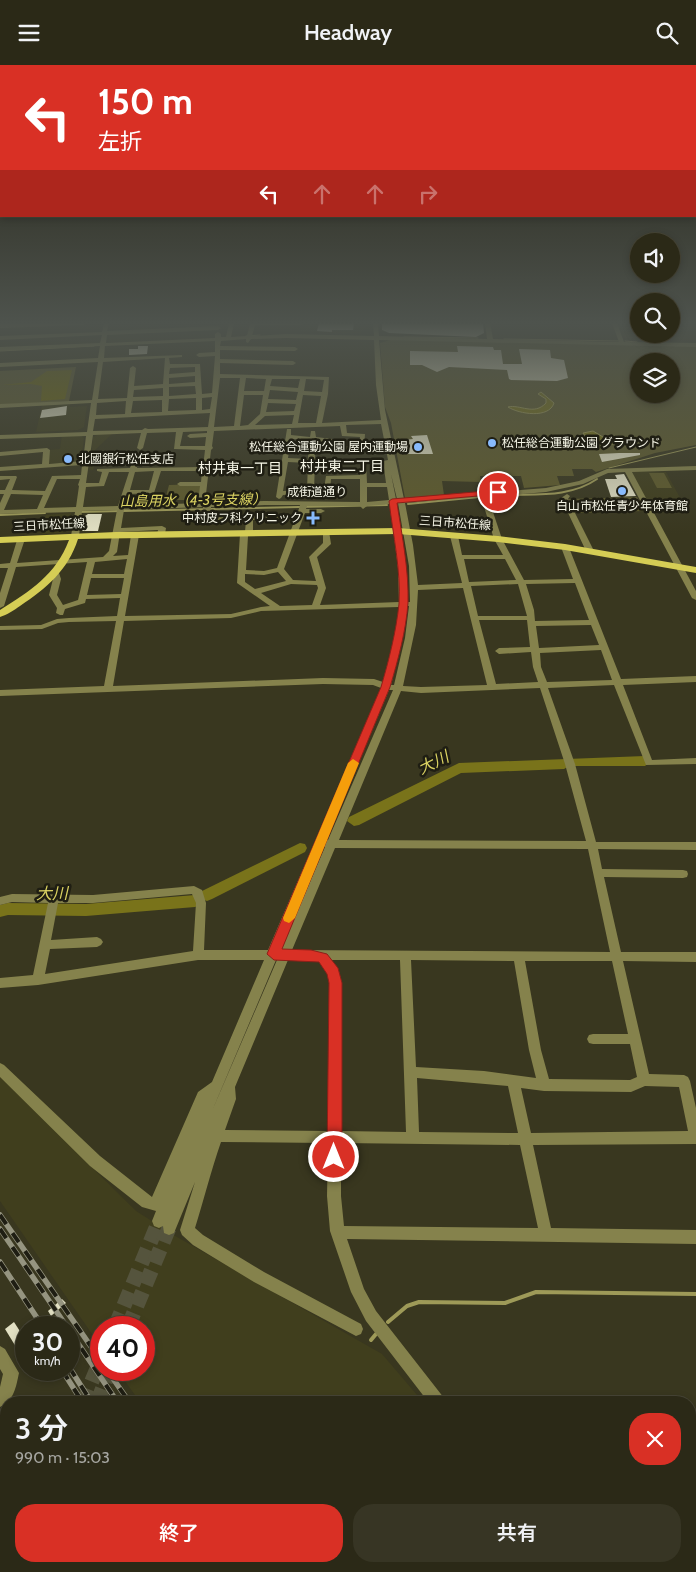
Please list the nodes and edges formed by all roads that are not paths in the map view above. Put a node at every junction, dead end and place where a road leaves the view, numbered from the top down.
1 (96, 393) edge
2 (129, 393) edge
3 (166, 393) edge
4 (241, 393) edge
5 (267, 393) edge
6 (301, 393) edge
7 (320, 393) edge
8 (378, 393) edge
9 (325, 394) joint
10 (198, 395) junction
11 (216, 395) joint
12 (166, 397) junction
13 (129, 399) junction
14 (95, 400) junction
15 (266, 401) junction
16 (299, 402) junction
17 (0, 406) edge
18 (198, 409) junction
19 (165, 410) junction
20 (214, 411) junction
21 (297, 413) junction
22 (263, 414) junction
23 (128, 415) junction
24 (183, 416) dead end
25 (92, 417) junction
26 (380, 422) junction
27 (344, 423) junction
28 (316, 424) junction
29 (292, 425) junction
30 (252, 426) junction
31 (212, 427) junction
32 (237, 427) junction
33 (180, 431) junction
34 (89, 432) junction
35 (144, 432) junction
36 (190, 435) dead end
37 (212, 435) junction
38 (0, 437) edge
39 (288, 437) junction
40 (312, 438) junction
41 (140, 448) dead end
42 (210, 448) junction
43 (0, 454) edge
44 (284, 460) junction
45 (312, 460) junction
46 (84, 463) junction
47 (45, 466) junction
48 (134, 466) junction
49 (696, 468) edge
50 (0, 469) edge
51 (158, 469) junction
52 (206, 469) junction
53 (627, 470) junction
54 (82, 477) junction
55 (363, 477) junction
56 (0, 478) edge
57 (180, 484) dead end
58 (204, 484) junction
59 (81, 485) junction
60 (364, 485) junction
61 (390, 485) junction
62 (310, 491) junction
63 (0, 492) edge
64 (9, 492) junction
65 (127, 492) junction
66 (152, 492) junction
67 (162, 492) dead end
68 (47, 493) junction
69 (280, 493) junction
70 (485, 496) junction
71 (567, 496) dead end
72 (396, 501) junction
73 (278, 503) junction
74 (363, 506) junction
75 (205, 508) junction
76 (303, 509) junction
77 (40, 510) junction
78 (78, 511) junction
79 (120, 511) junction
80 (0, 512) edge
81 (250, 518) junction
82 (117, 532) junction
83 (402, 532) junction
84 (294, 533) junction
85 (326, 533) junction
86 (161, 534) junction
87 (246, 534) junction
88 (135, 535) junction
89 (454, 536) junction
90 (75, 537) junction
91 (22, 539) junction
92 (498, 539) junction
93 (0, 540) edge
94 (565, 547) junction
95 (590, 551) junction
96 (130, 557) junction
97 (460, 557) junction
98 (508, 557) junction
99 (106, 558) junction
100 (91, 561) junction
101 (62, 563) junction
102 (12, 565) junction
103 (0, 566) edge
104 (680, 567) junction
105 (280, 569) junction
106 (696, 571) edge
107 (243, 572) junction
108 (55, 573) junction
109 (87, 576) junction
110 (127, 576) junction
111 (576, 581) junction
112 (291, 582) junction
113 (520, 582) junction
114 (320, 583) junction
115 (466, 585) junction
116 (3, 588) edge
117 (414, 588) junction
118 (254, 592) junction
119 (124, 596) junction
120 (696, 598) edge
121 (82, 599) junction
122 (0, 604) edge
123 (408, 604) junction
124 (315, 607) junction
125 (61, 608) junction
126 (278, 608) junction
127 (0, 614) edge
128 (474, 618) junction
129 (120, 620) junction
130 (57, 621) junction
131 (89, 621) junction
132 (531, 621) junction
133 (592, 622) junction
134 (0, 628) edge
135 (602, 647) junction
136 (535, 650) junction
137 (499, 651) dead end
138 (696, 679) edge
139 (616, 682) junction
140 (543, 685) junction
141 (386, 687) junction
142 (492, 687) junction
143 (398, 688) junction
144 (108, 689) junction
145 (0, 693) edge
146 (696, 761) edge
147 (331, 844) junction
148 (319, 845) junction
149 (592, 845) junction
150 (696, 846) edge
151 (598, 873) junction
152 (683, 874) dead end
153 (0, 901) edge
154 (52, 907) junction
155 (96, 942) dead end
156 (44, 945) junction
157 (280, 954) junction
158 (198, 955) junction
159 (311, 955) junction
160 (405, 956) junction
161 (519, 957) junction
162 (696, 957) edge
163 (617, 958) junction
164 (38, 980) junction
165 (0, 983) edge
166 (593, 1039) dead end
167 (635, 1039) junction
168 (0, 1069) edge
169 (410, 1072) junction
170 (644, 1080) junction
171 (513, 1081) junction
172 (223, 1085) junction
173 (544, 1085) junction
174 (218, 1136) junction
175 (696, 1137) edge
176 (334, 1138) junction
177 (413, 1138) junction
178 (527, 1139) junction
179 (159, 1221) tunnel mouth
180 (169, 1229) tunnel mouth
181 (338, 1234) junction
182 (546, 1235) junction
183 (696, 1237) edge
184 (356, 1329) dead end
185 (0, 1354) edge
186 (3, 1396) edge
187 (434, 1396) edge

1 - 14 street
2 - 13 street
3 - 12 street
4 - 32 street
5 - 15 street
6 - 16 street
7 - 9 street
8 - 26 street
9 - 28 street
10 - 11 street
10 - 12 street
10 - 18 street
11 - 20 street
12 - 13 street
12 - 19 street
13 - 14 street
13 - 23 street
14 - 17 street
14 - 25 street
15 - 16 street
15 - 22 street
16 - 21 street
18 - 19 street
18 - 20 street
19 - 23 street
20 - 31 street
21 - 22 street
21 - 29 street
22 - 30 street
23 - 25 street
24 - 33 street
25 - 34 street
26 - 27 street
26 - 61 street
26 - 72 street
27 - 28 street
27 - 40 street
28 - 29 street
28 - 40 street
29 - 30 street
29 - 39 street
30 - 32 street
31 - 32 street
31 - 33 street
31 - 37 street
33 - 35 street
33 - 42 street
34 - 35 street
34 - 38 street
34 - 46 street
35 - 41 street
36 - 37 street
37 - 42 street
39 - 40 street
39 - 44 street
40 - 45 street
42 - 52 street
43 - 47 street
44 - 45 street
44 - 69 street
45 - 55 street
45 - 62 street
46 - 47 street
46 - 54 street
47 - 50 street
48 - 51 street
48 - 59 street
48 - 65 street
49 - 53 street, 成街道通り
51 - 52 street
51 - 66 street
52 - 58 street
53 - 70 street, 成街道通り
53 - 104 street
54 - 59 street
54 - 68 street
55 - 60 street
55 - 62 street
56 - 64 street
57 - 58 street
58 - 75 street
59 - 78 street
60 - 61 street
60 - 74 street
61 - 72 street
62 - 69 street
63 - 64 street
64 - 68 street
64 - 80 street
65 - 66 street
65 - 79 street
66 - 67 street
68 - 77 street
69 - 73 street
70 - 72 street, 成街道通り
70 - 92 street
71 - 95 street
72 - 74 street, 成街道通り
72 - 83 street
73 - 75 street, 成街道通り
73 - 76 street, 成街道通り
74 - 76 street, 成街道通り
75 - 79 street, 成街道通り
75 - 81 street
76 - 81 street
76 - 84 street
77 - 78 street, 成街道通り
77 - 80 street, 成街道通り
78 - 79 street, 成街道通り
78 - 90 street
79 - 82 street
81 - 87 street
82 - 86 street
82 - 88 main road, 三日市松任線
82 - 90 main road, 三日市松任線
82 - 99 street
83 - 85 main road, 三日市松任線
83 - 89 main road, 三日市松任線
83 - 117 street
83 - 123 street
84 - 85 main road, 三日市松任線
84 - 87 main road, 三日市松任線
84 - 105 street
85 - 114 street
86 - 87 main road, 三日市松任線
86 - 88 main road, 三日市松任線
87 - 107 street
88 - 96 street
89 - 92 main road, 三日市松任線
89 - 97 street
90 - 91 main road, 三日市松任線
90 - 101 main road
91 - 93 main road, 三日市松任線
91 - 102 street
92 - 94 main road, 三日市松任線
92 - 98 street
94 - 95 main road, 三日市松任線
94 - 111 street
95 - 104 main road, 三日市松任線
96 - 99 street
96 - 110 street
97 - 98 street
97 - 115 street
98 - 113 street
99 - 100 street
100 - 101 street
100 - 109 street
101 - 102 street
101 - 108 main road
102 - 103 street
102 - 116 street
104 - 106 main road, 三日市松任線
104 - 120 street
105 - 107 street
105 - 112 street
107 - 118 street
108 - 125 street
108 - 127 main road
109 - 110 street
109 - 121 street
110 - 119 street
111 - 113 street
111 - 133 street
112 - 114 street
112 - 118 street
113 - 115 street
113 - 132 street
114 - 124 street
115 - 117 street
115 - 128 street
116 - 122 street
117 - 123 street
118 - 126 street
119 - 121 street
119 - 129 street
121 - 125 street
121 - 131 street
123 - 124 street
123 - 141 street
123 - 143 street
124 - 126 street
125 - 130 street
126 - 129 street
128 - 132 street
128 - 142 street
129 - 131 street
129 - 144 street
130 - 131 street
130 - 134 street
132 - 133 street
132 - 136 street
133 - 135 street
135 - 136 street
135 - 139 street
136 - 137 street
136 - 140 street
138 - 139 street
139 - 140 street
139 - 146 street
140 - 142 street
140 - 149 street
141 - 143 street
141 - 144 street
141 - 148 street
142 - 143 street
143 - 147 street
144 - 145 street
147 - 148 street
147 - 149 street
147 - 157 street
148 - 157 street
149 - 150 street
149 - 151 street
151 - 152 street
151 - 163 street
153 - 154 street
154 - 156 street
154 - 158 street
155 - 156 street
156 - 164 street
157 - 158 street
157 - 159 street
157 - 172 street
158 - 164 street
159 - 160 street
159 - 176 street
160 - 161 street
160 - 169 street
161 - 163 street
161 - 173 street
162 - 163 street
163 - 167 street
164 - 165 street
166 - 167 street
167 - 170 street
168 - 172 street
169 - 171 street
169 - 177 street
170 - 173 street
170 - 175 street
171 - 173 street
171 - 178 street
172 - 174 street
172 - 179 street
172 - 180 street
174 - 176 street
174 - 184 street
175 - 178 street
176 - 177 street
176 - 181 street
177 - 178 street
178 - 182 street
181 - 182 street
181 - 187 street
182 - 183 street
185 - 186 street

